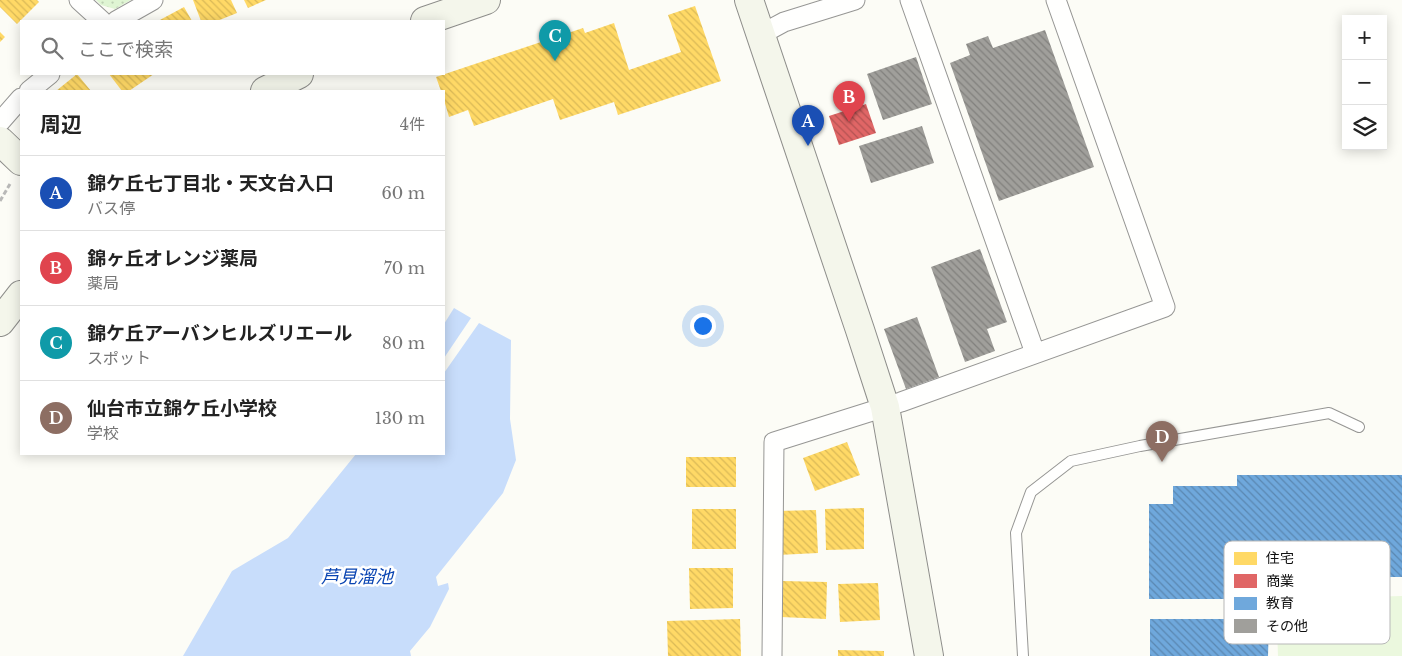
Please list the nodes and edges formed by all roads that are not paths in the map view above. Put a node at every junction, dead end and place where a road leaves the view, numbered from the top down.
1 (79, 0) edge
2 (153, 0) edge
3 (486, 0) edge
4 (749, 0) edge
5 (855, 0) edge
6 (910, 0) edge
7 (1056, 0) edge
8 (101, 20) edge
9 (118, 20) edge
10 (428, 20) edge
11 (760, 34) junction
12 (49, 75) edge
13 (297, 75) edge
14 (30, 90) edge
15 (267, 90) edge
16 (20, 99) edge
17 (0, 122) edge
18 (0, 141) edge
19 (18, 169) edge
20 (20, 296) edge
21 (0, 322) edge
22 (1035, 353) junction
23 (885, 408) junction
24 (1359, 427) dead end
25 (772, 656) edge
26 (929, 656) edge
27 (1023, 656) edge

1 - 8 street
2 - 9 street
3 - 10 street
4 - 11 street
5 - 11 street
6 - 22 street
7 - 22 street
11 - 23 street
12 - 14 street
13 - 15 street
16 - 17 street
18 - 19 street
20 - 21 street
22 - 23 street
23 - 25 street
23 - 26 street
24 - 27 lane

